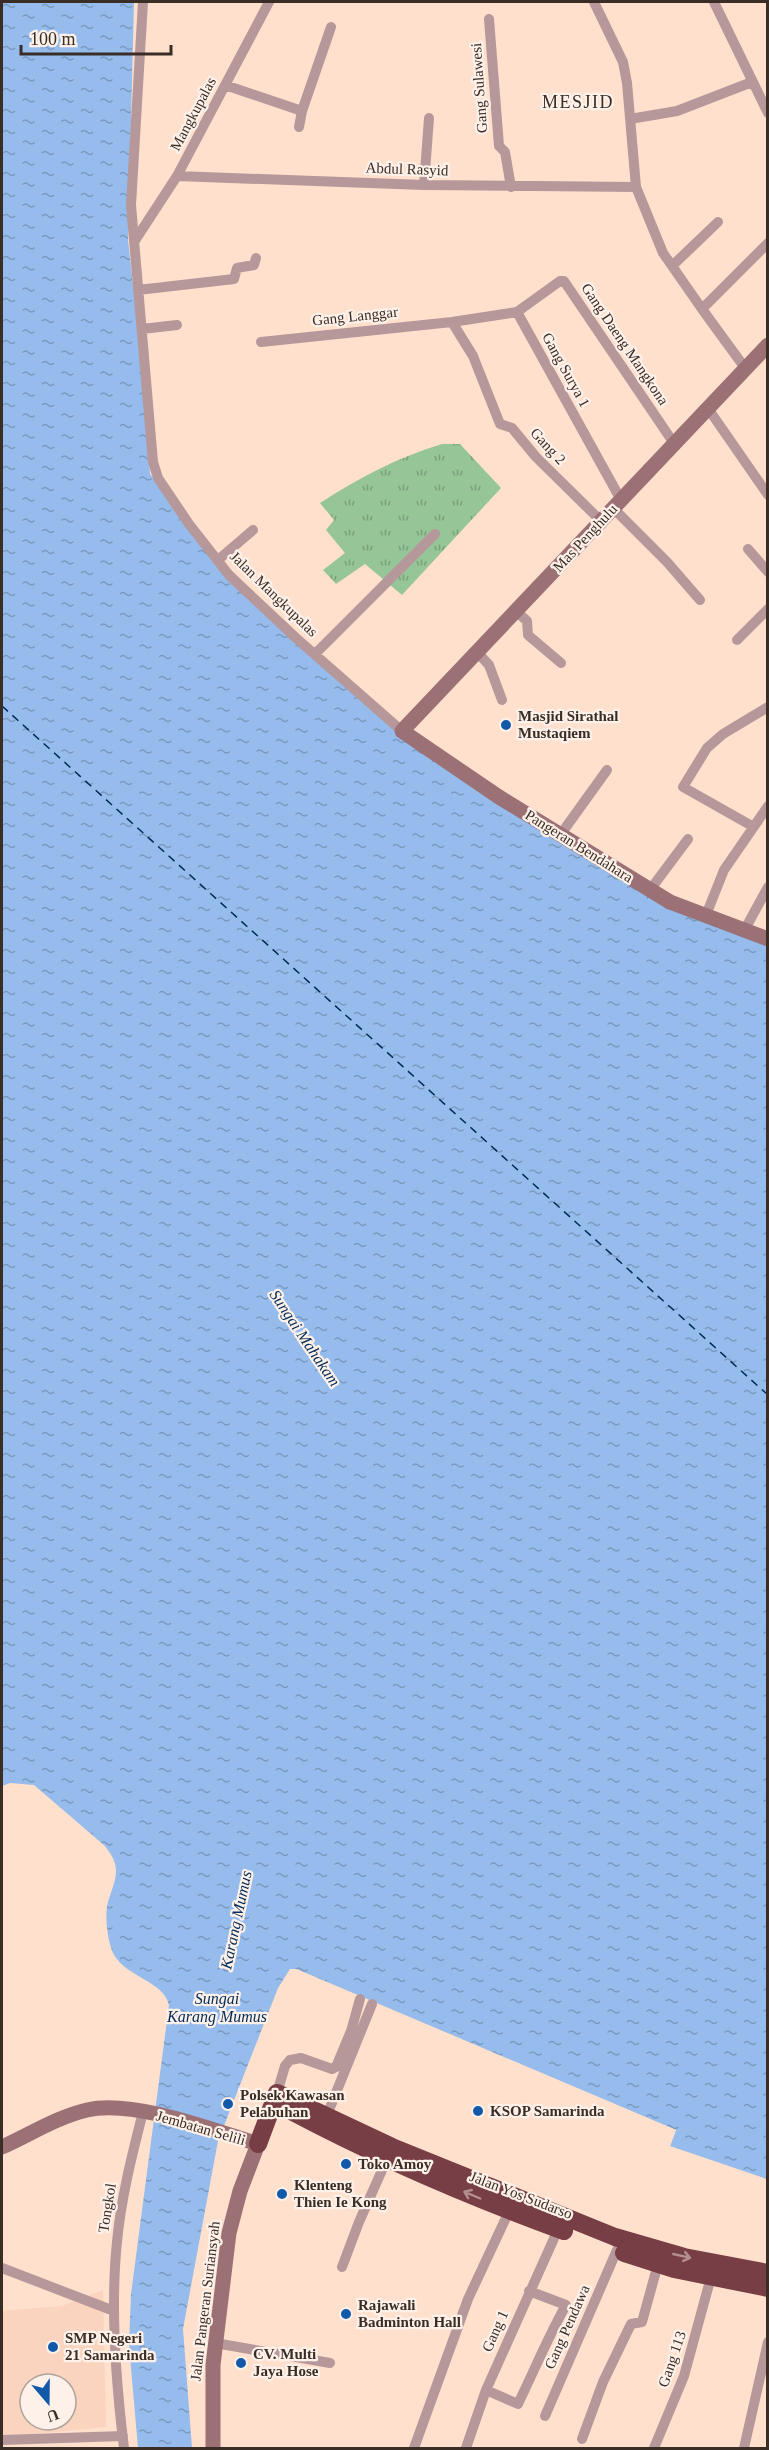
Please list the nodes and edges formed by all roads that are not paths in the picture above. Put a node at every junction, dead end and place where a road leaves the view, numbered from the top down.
1 (143, 2) edge
2 (269, 2) edge
3 (594, 2) edge
4 (714, 2) edge
5 (489, 19) dead end
6 (331, 27) dead end
7 (752, 82) junction
8 (225, 85) junction
9 (302, 111) junction
10 (768, 113) edge
11 (429, 118) dead end
12 (630, 118) junction
13 (299, 127) dead end
14 (177, 176) junction
15 (424, 185) junction
16 (511, 187) junction
17 (636, 188) junction
18 (718, 222) dead end
19 (133, 242) junction
20 (768, 243) edge
21 (256, 258) dead end
22 (672, 266) junction
23 (138, 290) junction
24 (702, 309) junction
25 (517, 312) junction
26 (452, 322) junction
27 (177, 325) dead end
28 (142, 329) junction
29 (261, 342) dead end
30 (768, 345) edge
31 (745, 368) junction
32 (707, 407) junction
33 (673, 442) junction
34 (768, 495) edge
35 (617, 504) junction
36 (601, 521) junction
37 (253, 530) dead end
38 (435, 534) dead end
39 (748, 549) dead end
40 (218, 560) junction
41 (768, 572) edge
42 (700, 600) dead end
43 (768, 609) edge
44 (520, 615) junction
45 (737, 640) dead end
46 (315, 654) junction
47 (481, 656) junction
48 (561, 663) dead end
49 (502, 700) dead end
50 (768, 707) edge
51 (402, 731) junction
52 (607, 770) dead end
53 (768, 806) edge
54 (752, 826) junction
55 (561, 834) junction
56 (688, 838) dead end
57 (768, 887) edge
58 (650, 891) junction
59 (768, 903) edge
60 (706, 915) junction
61 (746, 926) junction
62 (768, 939) edge
63 (360, 1999) dead end
64 (372, 2004) dead end
65 (275, 2098) junction
66 (148, 2113) junction
67 (327, 2115) junction
68 (258, 2144) junction
69 (2, 2147) edge
70 (387, 2159) junction
71 (513, 2204) junction
72 (561, 2224) junction
73 (617, 2250) junction
74 (658, 2264) junction
75 (342, 2267) dead end
76 (2, 2268) edge
77 (768, 2273) edge
78 (711, 2277) junction
79 (768, 2288) edge
80 (529, 2291) junction
81 (114, 2311) junction
82 (768, 2342) edge
83 (215, 2343) junction
84 (330, 2363) dead end
85 (486, 2390) junction
86 (545, 2416) dead end
87 (123, 2436) junction
88 (582, 2439) dead end
89 (2, 2440) edge
90 (124, 2448) edge
91 (213, 2448) edge
92 (414, 2448) edge
93 (466, 2448) edge
94 (654, 2448) edge
95 (744, 2448) edge

1 - 19 street, Jalan Mangkupalas
2 - 8 street, Mangkupalas
3 - 12 street
4 - 7 street
5 - 16 street, Gang Sulawesi
6 - 9 street
7 - 10 street
7 - 12 street
8 - 9 street
8 - 14 street, Mangkupalas
9 - 13 street
11 - 15 street
12 - 17 street
14 - 15 street, Abdul Rasyid
14 - 19 street, Mangkupalas
15 - 16 street, Abdul Rasyid
16 - 17 street, Abdul Rasyid
17 - 22 street
18 - 22 street
19 - 23 street, Jalan Mangkupalas
20 - 24 street
21 - 23 street
22 - 24 street
23 - 28 street, Jalan Mangkupalas
24 - 31 street
25 - 26 street
25 - 33 street, Gang Daeng Mangkona
25 - 35 street, Gang Surya 1
26 - 29 street, Gang Langgar
26 - 36 street, Gang 2
27 - 28 street
28 - 40 street, Jalan Mangkupalas
30 - 31 street, Mas Penghulu
31 - 32 street, Mas Penghulu
32 - 33 street, Mas Penghulu
32 - 34 street
33 - 35 street, Mas Penghulu
35 - 36 street, Mas Penghulu
35 - 42 street, Gang Surya 1
36 - 44 street, Mas Penghulu
37 - 40 street
38 - 46 street
39 - 41 street
40 - 46 street, Jalan Mangkupalas
43 - 45 street
44 - 47 street, Mas Penghulu
44 - 48 street
46 - 51 street, Jalan Mangkupalas
47 - 49 street
47 - 51 street, Mas Penghulu
50 - 54 street
51 - 55 street, Pangeran Bendahara
52 - 55 street
53 - 54 street
54 - 60 street
55 - 58 street, Pangeran Bendahara
56 - 58 street
57 - 61 street
58 - 60 street, Pangeran Bendahara
59 - 61 street
60 - 61 street, Pangeran Bendahara
61 - 62 street, Pangeran Bendahara
63 - 65 street
64 - 67 street
65 - 67 highway, Jalan Yos Sudarso
65 - 68 highway, Jalan Pangeran Suriansyah
65 - 70 highway, Jalan Yos Sudarso
66 - 68 street, Jembatan Selili
66 - 69 street, Jembatan Selili
66 - 81 street, Tongkol
67 - 71 highway, Jalan Yos Sudarso
68 - 83 street, Jalan Pangeran Suriansyah
71 -> 70 highway, Jalan Yos Sudarso
70 - 75 street
71 - 72 highway, Jalan Yos Sudarso
71 - 92 street
72 - 73 highway, Jalan Yos Sudarso
72 -> 77 highway, Jalan Yos Sudarso
72 - 80 street, Gang 1
73 - 74 highway, Jalan Yos Sudarso
73 - 86 street, Gang Pendawa
74 - 78 highway, Jalan Yos Sudarso
74 - 88 street
76 - 81 street
78 - 79 highway, Jalan Yos Sudarso
78 - 94 street, Gang 113
80 - 85 street, Gang 1
80 - 85 street
81 - 87 street, Tongkol
82 - 95 street
83 - 84 street
83 - 91 street, Jalan Pangeran Suriansyah
85 - 93 street, Gang 1
87 - 89 street
87 - 90 street, Tongkol

